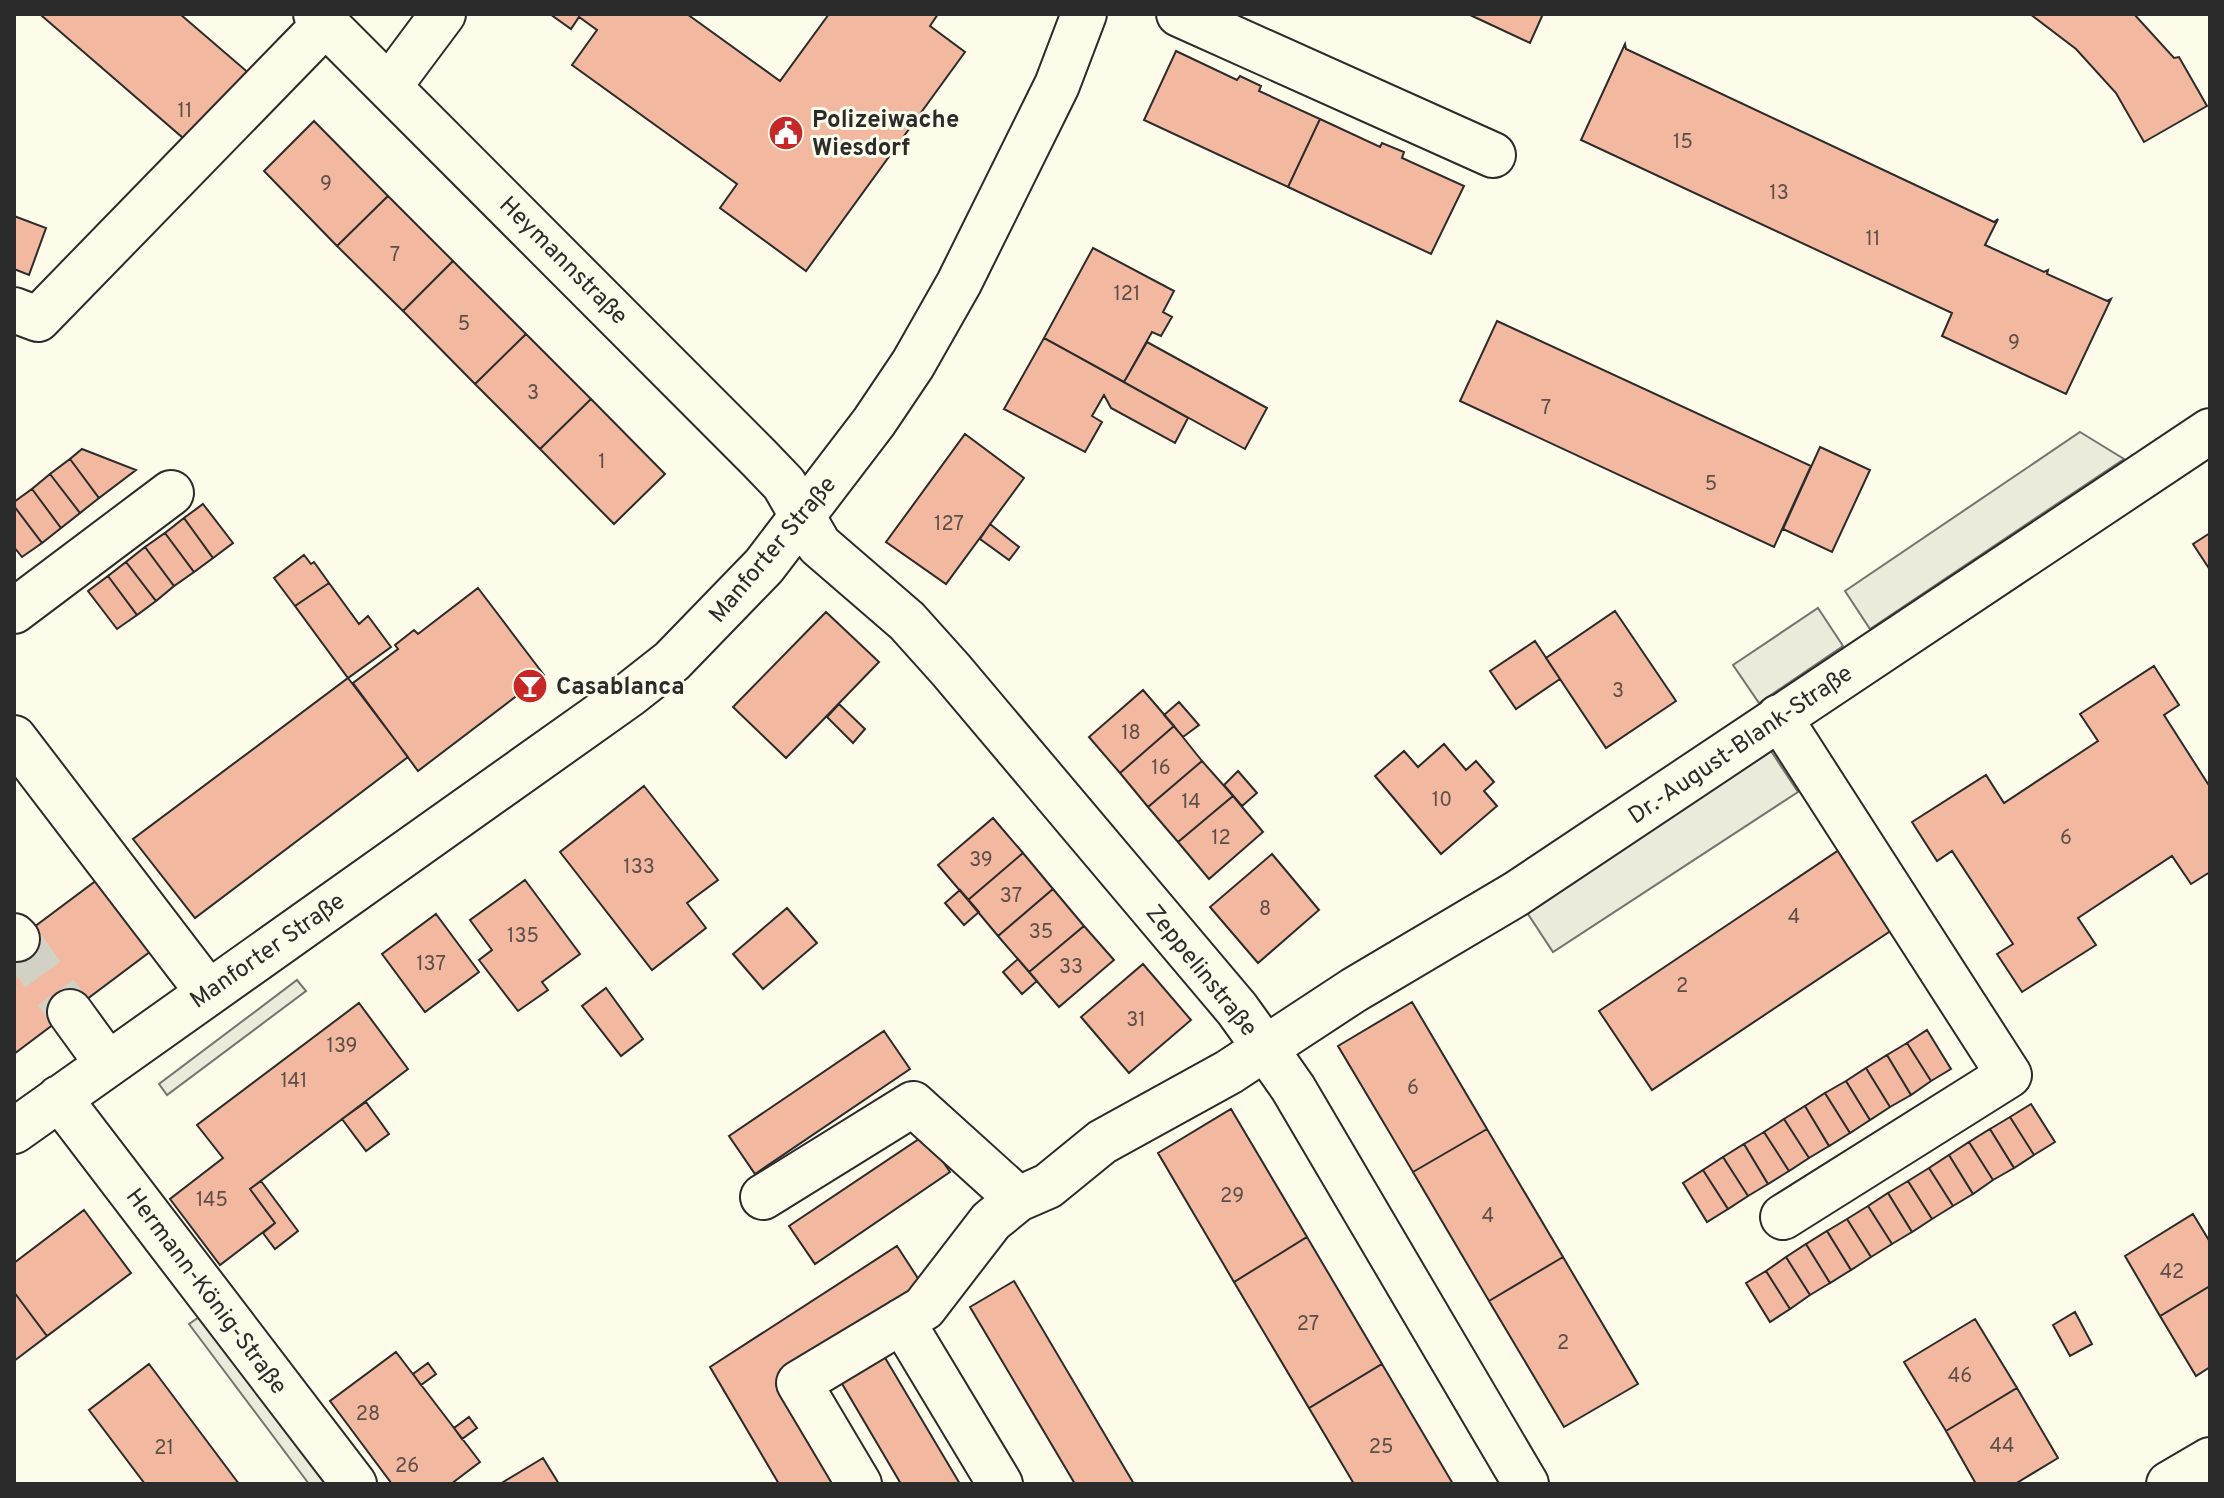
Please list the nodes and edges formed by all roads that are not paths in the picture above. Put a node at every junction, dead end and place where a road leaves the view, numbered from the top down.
1 (443, 14) edge
2 (1084, 14) edge
3 (1179, 14) edge
4 (321, 18) edge
5 (390, 85) junction
6 (1493, 155) dead end
7 (14, 310) edge
8 (2210, 431) edge
9 (171, 493) dead end
10 (801, 516) junction
11 (14, 611) edge
12 (1779, 717) junction
13 (14, 738) edge
14 (208, 992) junction
15 (70, 1012) tunnel mouth
16 (1265, 1048) junction
17 (107, 1063) junction
18 (59, 1098) junction
19 (14, 1131) edge
20 (763, 1197) dead end
21 (1018, 1199) junction
22 (1783, 1217) dead end
23 (902, 1321) junction
24 (2210, 1460) edge
25 (354, 1484) edge
26 (859, 1484) edge
27 (1000, 1484) edge
28 (1526, 1484) edge
29 (2169, 1484) edge

1 - 5 street
2 - 10 street, Manforter Straße
3 - 6 street
4 - 5 street, Heymannstraße
4 - 7 street
5 - 10 street, Heymannstraße
8 - 12 street, Dr.-August-Blank-Straße
9 - 11 street
10 - 14 street, Manforter Straße
10 - 16 street, Zeppelinstraße
12 - 16 street, Dr.-August-Blank-Straße
12 - 22 street
13 - 14 street
14 - 17 street, Manforter Straße
15 - 17 street
16 - 21 street, Dr.-August-Blank-Straße
16 - 28 street, Zeppelinstraße
17 - 18 street, Manforter Straße
18 - 19 street, Manforter Straße
18 - 25 street, Hermann-König-Straße
20 - 21 street
21 - 23 street, Dr.-August-Blank-Straße
23 - 26 street, Dr.-August-Blank-Straße
23 - 27 street
24 - 29 street

